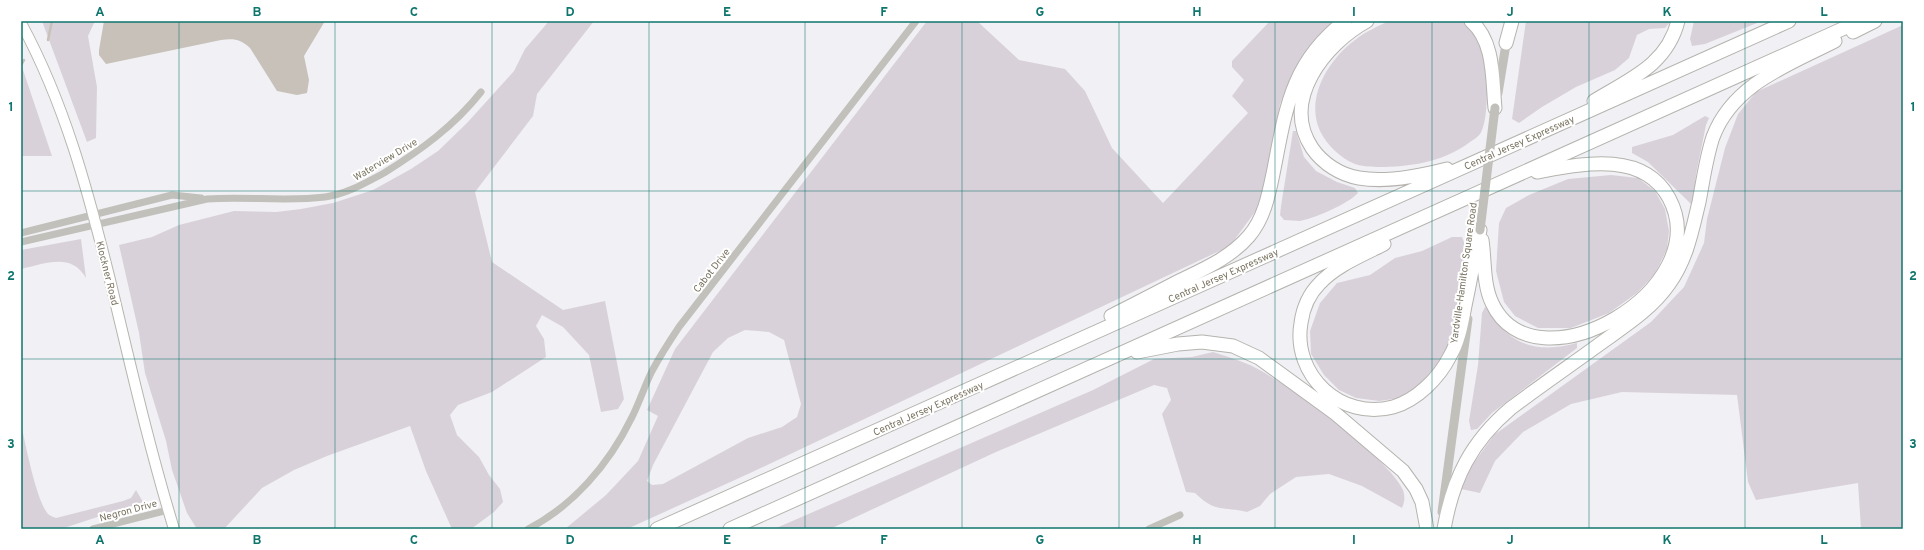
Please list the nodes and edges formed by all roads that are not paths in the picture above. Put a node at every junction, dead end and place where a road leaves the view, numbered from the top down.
1 (916, 21) edge
2 (1345, 21) edge
3 (1367, 21) edge
4 (1471, 21) edge
5 (1511, 21) edge
6 (1678, 21) edge
7 (1789, 21) edge
8 (1860, 21) edge
9 (1875, 21) edge
10 (21, 23) edge
11 (1506, 43) joint
12 (481, 92) dead end
13 (1495, 108) junction
14 (1550, 128) junction
15 (1485, 158) junction
16 (1518, 175) junction
17 (207, 199) junction
18 (1464, 199) junction
19 (94, 216) junction
20 (96, 226) junction
21 (1480, 230) junction
22 (21, 233) edge
23 (21, 242) edge
24 (963, 392) junction
25 (975, 419) junction
26 (168, 510) junction
27 (1180, 515) dead end
28 (93, 529) edge
29 (174, 529) edge
30 (528, 529) edge
31 (657, 529) edge
32 (730, 529) edge
33 (1149, 529) edge
34 (1427, 529) edge
35 (1440, 529) edge
36 (1444, 529) edge

1 - 30 street, Cabot Drive
2 - 24 highway
3 - 15 highway
4 - 13 highway
5 - 11 highway
6 - 14 highway
7 - 14 highway, Central Jersey Expressway
8 - 16 highway
9 - 36 highway
10 - 19 main road, Klockner Road
11 - 13 street, Yardville-Hamilton Square Road
12 - 17 street, Waterview Drive
13 - 21 street, Yardville-Hamilton Square Road, bridge
14 - 15 highway, Central Jersey Expressway
15 - 24 highway, Central Jersey Expressway
16 - 18 highway
16 - 21 highway
17 - 19 street, Waterview Drive
17 - 20 street, Waterview Drive
18 - 21 highway
18 - 25 highway
19 - 20 main road, Klockner Road
19 - 22 street, Waterview Drive
20 - 23 street, Waterview Drive
20 - 26 main road, Klockner Road
21 - 35 street, Yardville-Hamilton Square Road
24 - 31 highway, Central Jersey Expressway
25 - 32 highway
25 - 34 highway
26 - 28 street, Negron Drive
26 - 29 main road, Klockner Road
27 - 33 street

